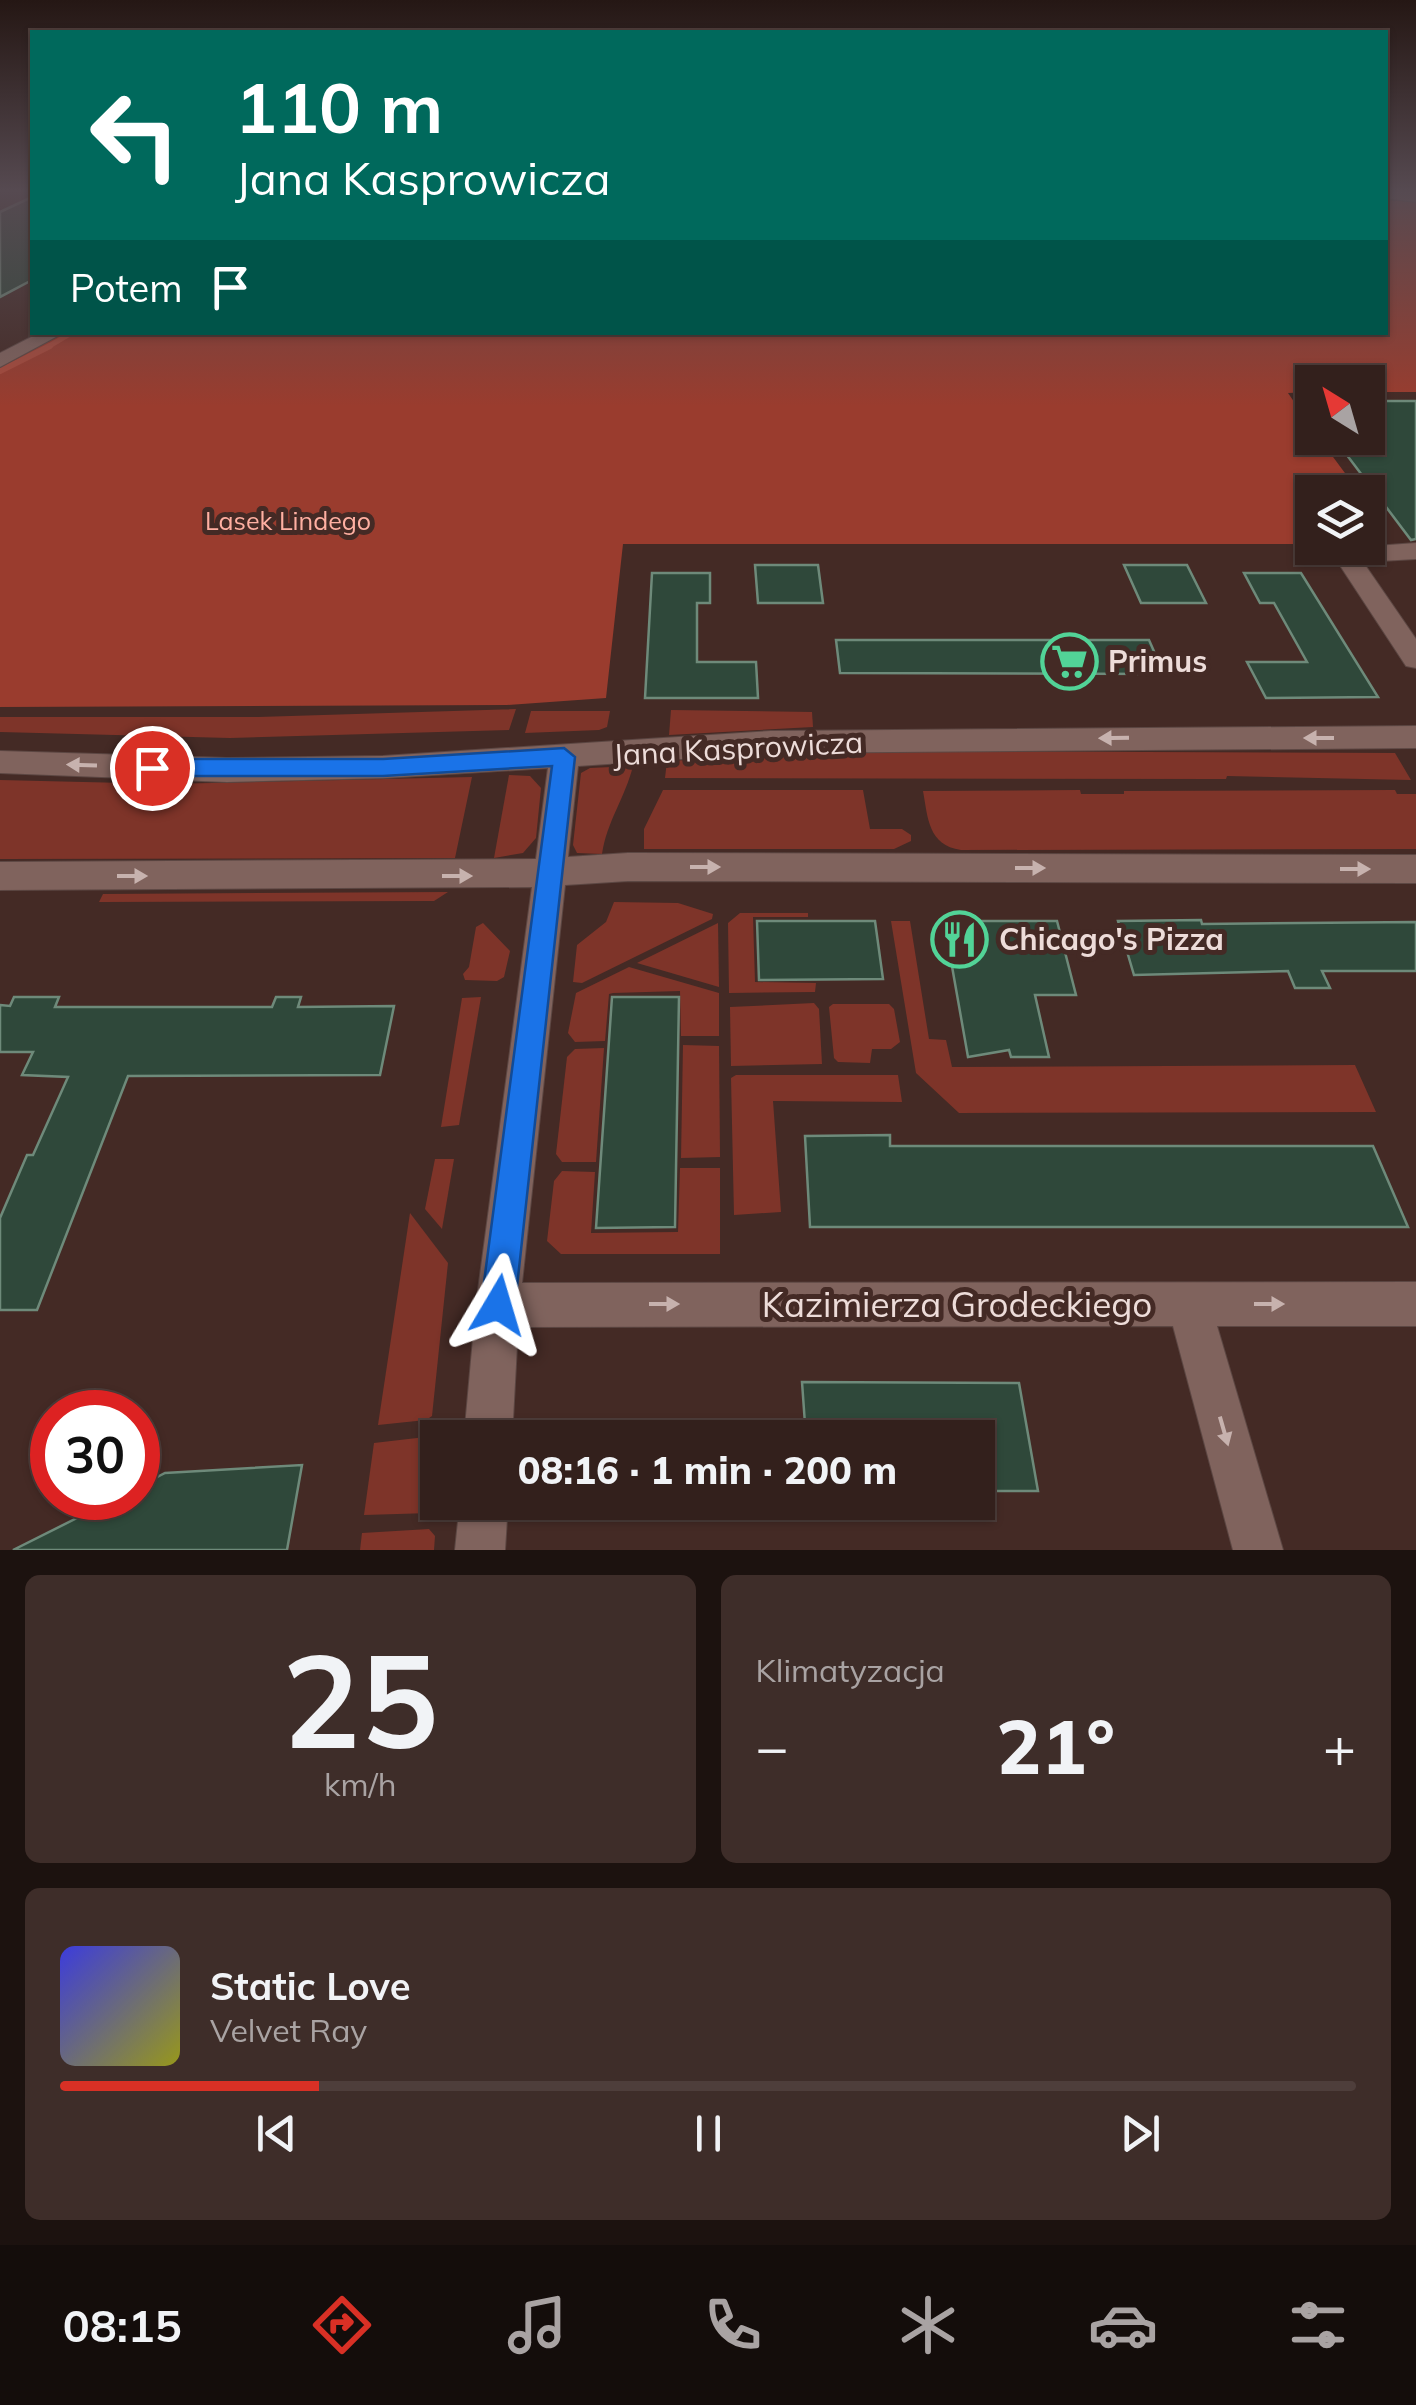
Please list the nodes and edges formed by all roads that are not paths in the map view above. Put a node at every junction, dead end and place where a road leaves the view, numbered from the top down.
1 (50, 335) edge
2 (0, 361) edge
3 (1416, 551) edge
4 (1416, 659) edge
5 (1416, 738) edge
6 (564, 757) junction
7 (0, 762) edge
8 (1416, 869) edge
9 (550, 872) junction
10 (0, 876) edge
11 (1188, 1304) junction
12 (1416, 1304) edge
13 (498, 1305) junction
14 (489, 1420) edge
15 (482, 1520) edge
16 (480, 1550) edge
17 (1258, 1550) edge

1 - 2 street
3 - 4 street
5 -> 6 street, Jana Kasprowicza
6 -> 7 street, Jana Kasprowicza
6 - 9 street
9 -> 8 street
10 -> 9 street
9 - 13 street
11 -> 12 street, Kazimierza Grodeckiego
13 -> 11 street, Kazimierza Grodeckiego
11 -> 17 street
13 - 14 street
15 - 16 street

